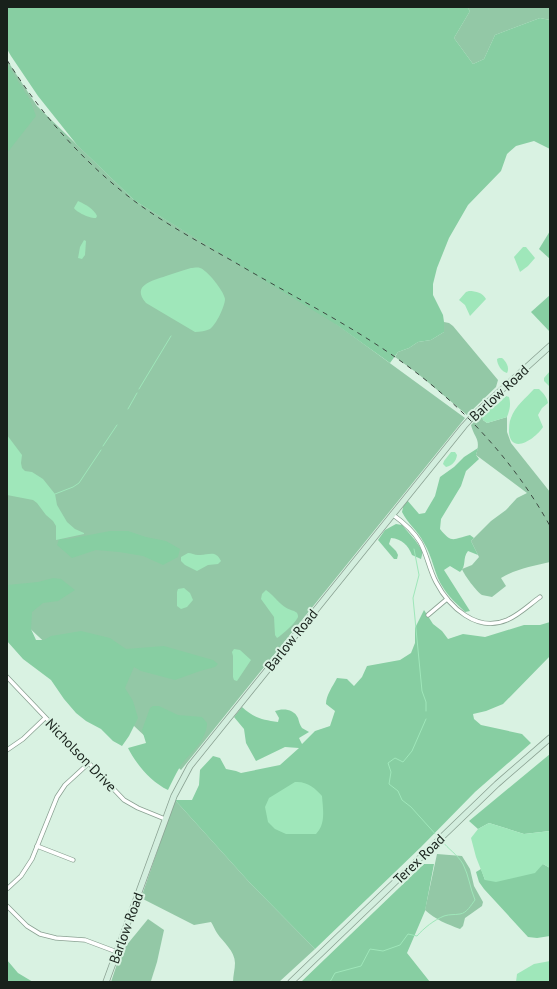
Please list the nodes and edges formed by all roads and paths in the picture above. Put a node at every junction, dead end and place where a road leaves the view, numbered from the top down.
1 (550, 346) edge
2 (392, 514) junction
3 (540, 597) dead end
4 (447, 600) junction
5 (428, 616) dead end
6 (7, 677) edge
7 (45, 718) junction
8 (550, 738) edge
9 (7, 750) edge
10 (88, 763) junction
11 (165, 819) junction
12 (38, 846) junction
13 (74, 860) dead end
14 (7, 889) edge
15 (7, 906) edge
16 (117, 952) junction
17 (106, 982) edge
18 (290, 982) edge

1 - 2 street, Barlow Road
2 - 4 street
2 - 11 street, Barlow Road
3 - 4 street
4 - 5 street
6 - 7 street, Nicholson Drive
7 - 9 street
7 - 10 street, Nicholson Drive
8 - 18 street, Terex Road
10 - 11 street, Nicholson Drive
10 - 12 street
11 - 16 street, Barlow Road
12 - 13 street
12 - 14 street
15 - 16 street
16 - 17 street, Barlow Road

